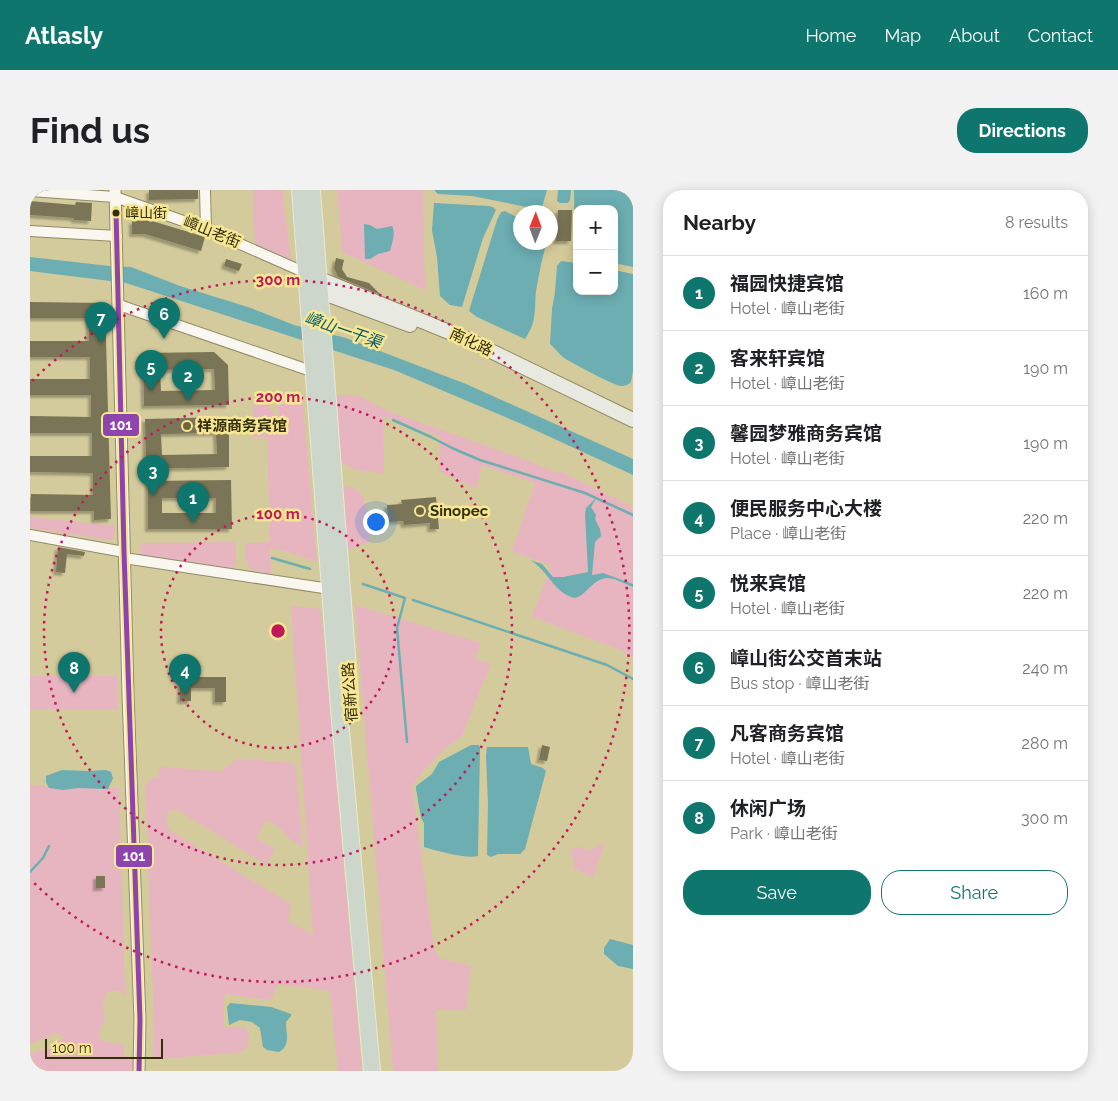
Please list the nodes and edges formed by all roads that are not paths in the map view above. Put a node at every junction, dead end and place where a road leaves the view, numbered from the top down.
1 (205, 190) edge
2 (300, 190) edge
3 (312, 190) edge
4 (30, 191) edge
5 (115, 194) edge
6 (206, 229) junction
7 (30, 231) edge
8 (117, 239) junction
9 (313, 282) junction
10 (118, 301) junction
11 (319, 371) junction
12 (633, 420) edge
13 (633, 430) edge
14 (30, 535) edge
15 (124, 555) junction
16 (330, 589) junction
17 (139, 1071) edge
18 (372, 1071) edge
19 (384, 1071) edge

1 - 6 street
2 - 9 highway
3 - 9 highway
4 - 5 street, 嶂山老街
5 - 6 street, 嶂山老街
5 - 8 street
6 - 9 street, 嶂山老街
7 - 8 street
8 - 10 street
9 - 11 highway, 宿新公路
9 - 12 main road, 南化路
9 - 13 main road, 南化路
10 - 11 street
10 - 15 street
11 - 16 highway, 宿新公路
11 - 19 highway, 宿新公路
14 - 15 street
15 - 16 street
15 - 17 street
16 - 18 highway, 宿新公路

